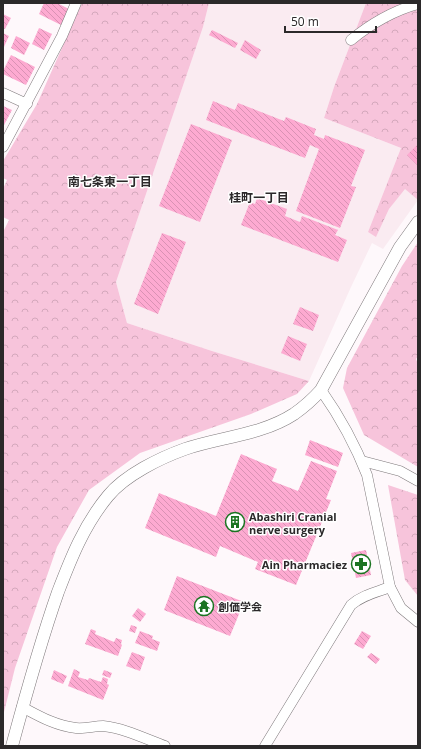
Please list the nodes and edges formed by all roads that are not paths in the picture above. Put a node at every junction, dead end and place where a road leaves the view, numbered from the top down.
1 (76, 3) edge
2 (418, 4) edge
3 (351, 40) dead end
4 (3, 93) edge
5 (27, 104) junction
6 (3, 147) edge
7 (418, 222) edge
8 (321, 390) junction
9 (362, 461) junction
10 (418, 481) edge
11 (390, 587) junction
12 (418, 622) edge
13 (22, 707) junction
14 (12, 746) edge
15 (165, 746) edge
16 (265, 746) edge

1 - 5 street
2 - 3 street
4 - 5 street
5 - 6 street
7 - 8 street
8 - 9 street
8 - 13 street
9 - 10 street
9 - 11 street
11 - 12 street
11 - 16 street
13 - 14 street
13 - 15 street

